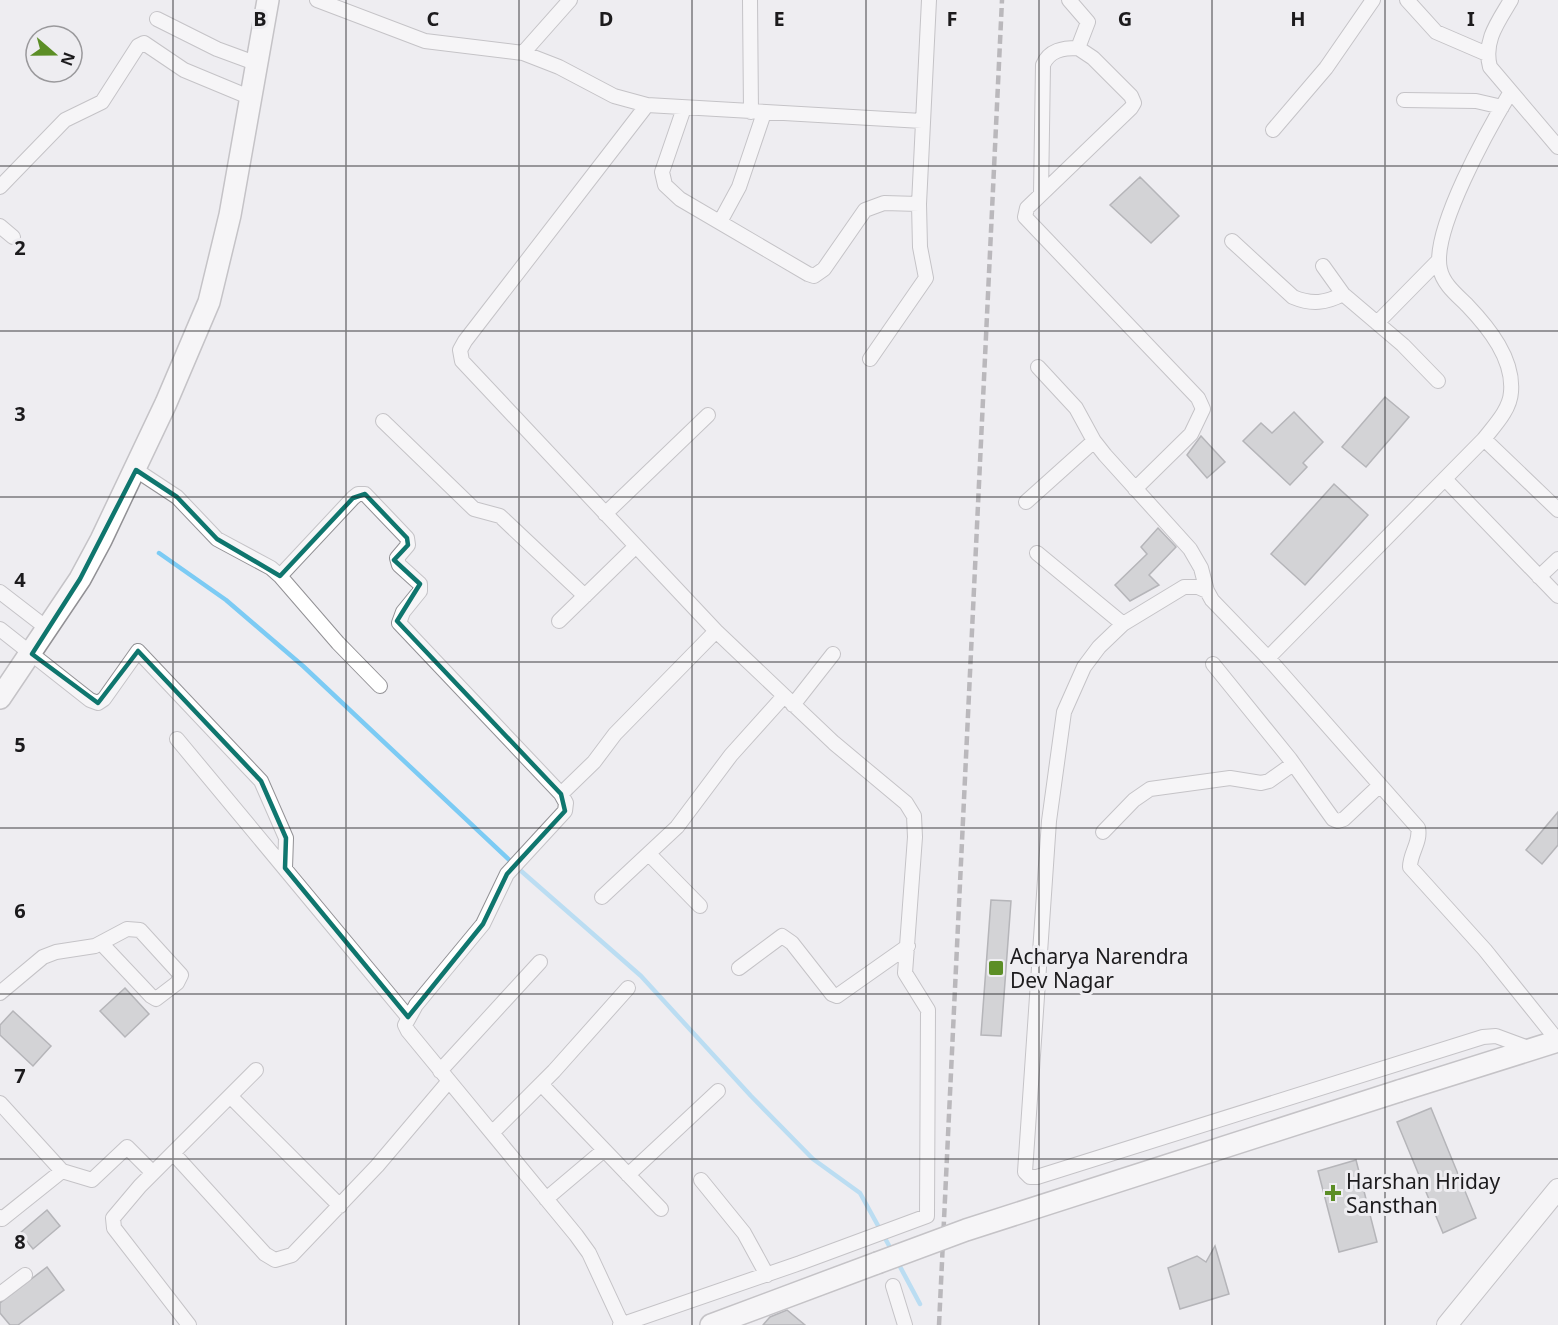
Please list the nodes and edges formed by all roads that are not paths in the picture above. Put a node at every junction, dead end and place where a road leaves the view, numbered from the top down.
1 (268, 0) edge
2 (317, 0) edge
3 (570, 0) edge
4 (750, 0) edge
5 (929, 0) edge
6 (1069, 0) edge
7 (1373, 0) edge
8 (1407, 0) edge
9 (1510, 0) edge
10 (157, 19) dead end
11 (1078, 48) junction
12 (523, 53) junction
13 (1487, 54) junction
14 (255, 63) junction
15 (1510, 93) junction
16 (249, 97) junction
17 (1404, 100) dead end
18 (647, 105) junction
19 (1502, 107) junction
20 (684, 108) junction
21 (758, 112) junction
22 (922, 121) junction
23 (1273, 130) dead end
24 (1558, 147) edge
25 (0, 187) edge
26 (1041, 194) junction
27 (919, 204) junction
28 (720, 222) junction
29 (0, 226) edge
30 (13, 237) dead end
31 (1232, 241) dead end
32 (1439, 260) junction
33 (1323, 266) dead end
34 (1343, 294) junction
35 (1377, 323) junction
36 (870, 359) dead end
37 (1038, 368) dead end
38 (1438, 381) dead end
39 (708, 415) dead end
40 (383, 421) dead end
41 (1484, 439) junction
42 (1094, 441) junction
43 (135, 470) junction
44 (1445, 479) junction
45 (1135, 489) junction
46 (1026, 502) dead end
47 (1558, 510) edge
48 (605, 514) junction
49 (636, 546) junction
50 (1036, 553) dead end
51 (1558, 559) edge
52 (280, 576) junction
53 (1539, 577) junction
54 (1207, 591) junction
55 (0, 592) edge
56 (585, 596) junction
57 (1558, 596) edge
58 (559, 621) dead end
59 (1123, 624) junction
60 (0, 629) edge
61 (48, 629) junction
62 (716, 631) junction
63 (32, 654) junction
64 (833, 654) dead end
65 (1268, 658) junction
66 (1213, 664) dead end
67 (380, 686) dead end
68 (0, 698) edge
69 (788, 701) junction
70 (177, 739) dead end
71 (1293, 764) junction
72 (1379, 786) junction
73 (561, 794) junction
74 (1103, 832) dead end
75 (649, 854) junction
76 (285, 868) junction
77 (602, 897) dead end
78 (700, 906) dead end
79 (101, 943) junction
80 (908, 946) junction
81 (540, 962) dead end
82 (739, 968) dead end
83 (628, 988) dead end
84 (0, 993) edge
85 (408, 1017) junction
86 (1558, 1041) edge
87 (1532, 1049) junction
88 (256, 1070) dead end
89 (444, 1076) junction
90 (541, 1084) junction
91 (718, 1091) dead end
92 (230, 1096) junction
93 (0, 1103) edge
94 (492, 1133) junction
95 (604, 1150) junction
96 (173, 1153) junction
97 (62, 1171) junction
98 (153, 1173) junction
99 (628, 1175) junction
100 (701, 1180) dead end
101 (1558, 1189) edge
102 (546, 1198) junction
103 (340, 1206) junction
104 (660, 1209) dead end
105 (0, 1217) edge
106 (25, 1275) dead end
107 (767, 1275) junction
108 (893, 1286) dead end
109 (0, 1294) edge
110 (189, 1325) edge
111 (621, 1325) edge
112 (711, 1325) edge
113 (906, 1325) edge
114 (1447, 1325) edge

1 - 14 main road
2 - 12 street
3 - 12 street
4 - 21 street
5 - 22 street
6 - 11 street
7 - 23 street
8 - 13 street
9 - 13 street
10 - 14 street
11 - 26 street
11 - 26 street
12 - 18 street
13 - 15 street
14 - 16 main road
15 - 19 street
15 - 24 street
16 - 25 street
16 - 43 main road
17 - 19 street
18 - 20 street
18 - 48 street
19 - 32 street
20 - 21 street
20 - 28 street
21 - 22 street
21 - 28 street
22 - 27 street
26 - 45 street
27 - 28 street
27 - 36 street
29 - 30 street
31 - 34 street
32 - 35 street
32 - 41 street
33 - 34 street
34 - 35 street
35 - 38 street
37 - 42 street
39 - 48 street
40 - 56 street
41 - 44 street
41 - 47 street
42 - 45 street
42 - 46 street
43 - 52 street
43 - 61 main road
44 - 53 street
44 - 65 street
45 - 54 street
48 - 49 street
49 - 56 street
49 - 62 street
50 - 59 street
51 - 53 street
52 - 67 street
52 - 73 street
53 - 57 street
54 - 59 street
54 - 65 street
55 - 61 street
56 - 58 street
59 - 87 street
60 - 63 street
61 - 63 main road
62 - 69 street
62 - 73 street
63 - 68 main road
63 - 76 street
64 - 69 street
65 - 72 street
66 - 71 street
69 - 75 street
69 - 80 street
70 - 76 street
71 - 72 street
71 - 74 street
72 - 86 street
73 - 85 street
75 - 77 street
75 - 78 street
76 - 85 street
79 - 79 street
79 - 84 street
80 - 82 street
80 - 107 street
81 - 89 street
83 - 90 street
85 - 89 street
86 - 87 main road
87 - 112 main road, bridge
88 - 92 street
89 - 94 street
89 - 103 street
90 - 94 street
90 - 95 street
91 - 99 street
92 - 96 street
92 - 103 street
93 - 97 street
94 - 102 street
95 - 99 street
95 - 102 street
96 - 98 street
96 - 103 street
97 - 98 street
97 - 105 street
98 - 110 street
99 - 104 street
100 - 107 street
101 - 114 street
102 - 111 street
106 - 109 street
107 - 111 street
108 - 113 street

